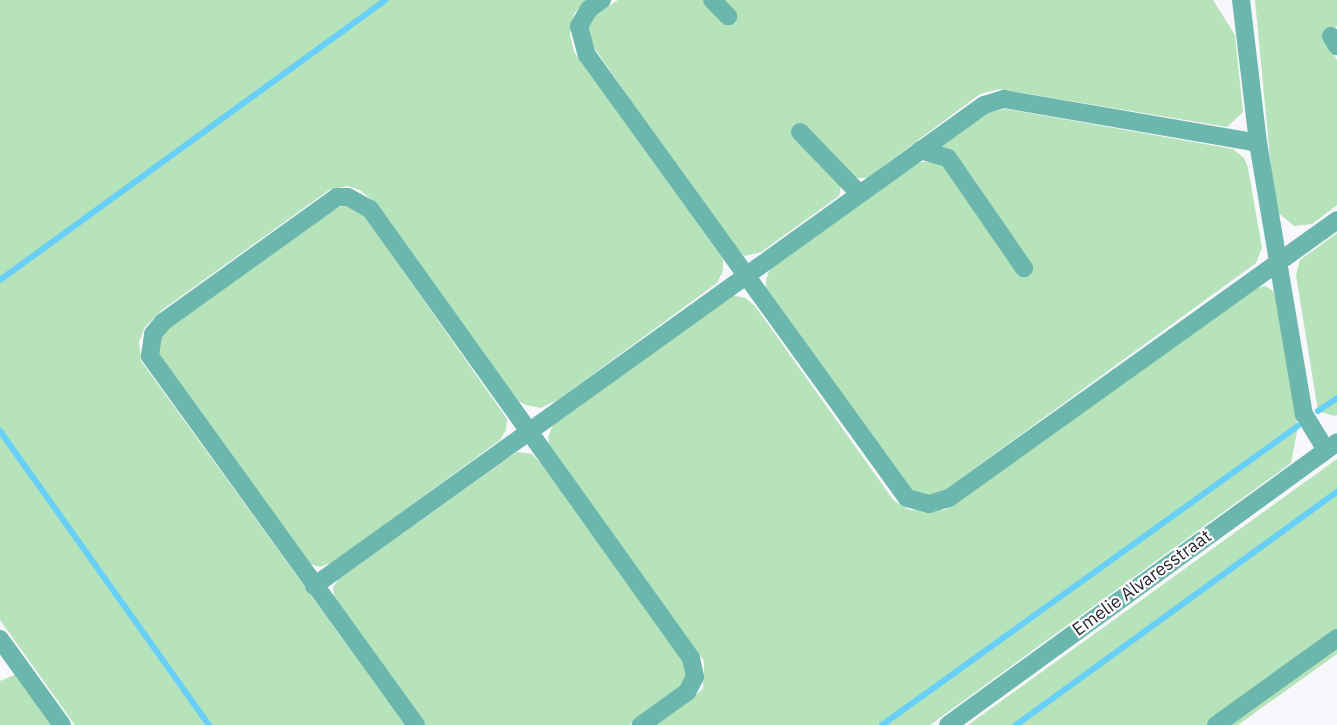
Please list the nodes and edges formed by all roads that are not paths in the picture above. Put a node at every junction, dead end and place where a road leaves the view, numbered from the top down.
1 (602, 0) edge
2 (712, 0) edge
3 (1240, 0) edge
4 (728, 16) dead end
5 (800, 132) dead end
6 (1258, 143) junction
7 (920, 150) junction
8 (859, 193) junction
9 (1337, 220) edge
10 (1279, 262) junction
11 (1024, 268) dead end
12 (743, 275) junction
13 (526, 431) junction
14 (1332, 446) edge
15 (314, 586) junction
16 (1337, 638) edge
17 (1, 643) edge
18 (62, 725) edge
19 (416, 725) edge
20 (641, 725) edge
21 (948, 725) edge
22 (1216, 725) edge

1 - 12 street
2 - 4 street
3 - 6 street
5 - 8 street
6 - 7 street
6 - 10 street
7 - 8 street
7 - 11 street
8 - 12 street
9 - 10 street
10 - 12 street
10 - 14 street
12 - 13 street
13 - 15 street
13 - 15 street
13 - 20 street
14 - 21 street, Emelie Alvaresstraat
15 - 19 street
16 - 22 street
17 - 18 street

